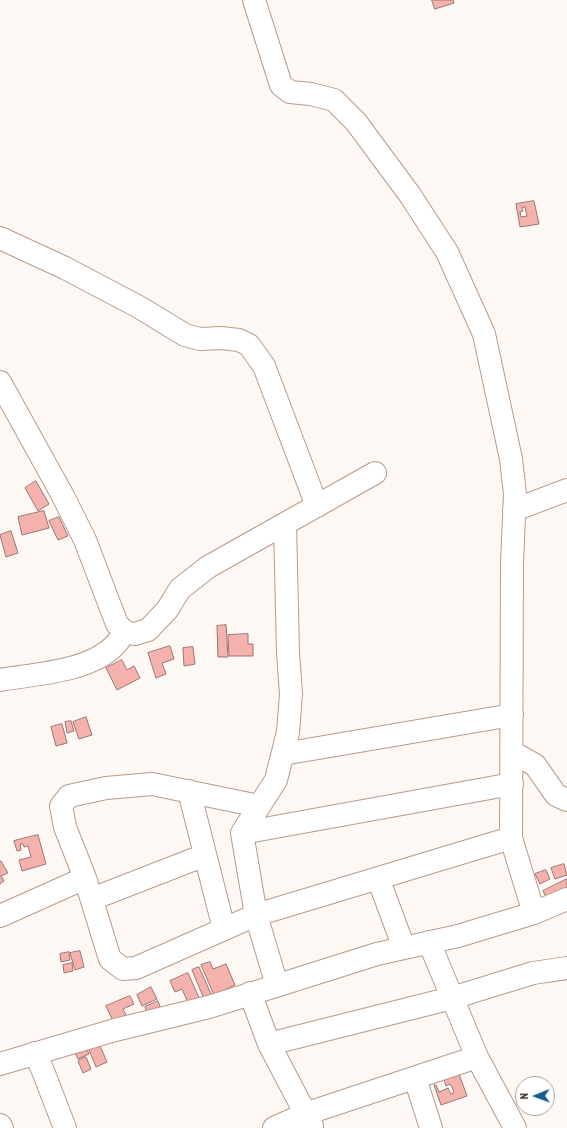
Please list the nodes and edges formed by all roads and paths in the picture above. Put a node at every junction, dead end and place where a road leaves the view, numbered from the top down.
1 (254, 0) edge
2 (0, 238) edge
3 (0, 382) edge
4 (375, 473) dead end
5 (567, 490) edge
6 (317, 506) junction
7 (514, 510) junction
8 (285, 524) junction
9 (126, 632) junction
10 (0, 680) edge
11 (512, 715) junction
12 (512, 752) junction
13 (283, 754) junction
14 (512, 784) junction
15 (189, 791) junction
16 (567, 800) edge
17 (259, 806) junction
18 (242, 833) junction
19 (511, 838) junction
20 (205, 855) junction
21 (85, 878) junction
22 (378, 878) junction
23 (92, 899) junction
24 (567, 899) edge
25 (534, 913) junction
26 (256, 915) junction
27 (0, 916) edge
28 (224, 929) junction
29 (429, 942) junction
30 (404, 948) junction
31 (567, 968) edge
32 (276, 985) junction
33 (250, 993) junction
34 (452, 998) junction
35 (269, 1044) junction
36 (35, 1053) junction
37 (477, 1057) junction
38 (0, 1064) edge
39 (415, 1078) junction
40 (309, 1121) edge
41 (0, 1125) edge
42 (2, 1128) edge
43 (65, 1128) edge
44 (274, 1128) edge
45 (431, 1128) edge
46 (515, 1128) edge

1 - 7 street
2 - 6 street
3 - 9 street
4 - 6 street
5 - 7 street
6 - 8 street
7 - 11 street
8 - 9 street
8 - 13 street
9 - 10 street
11 - 12 street
11 - 13 street
12 - 14 street
12 - 16 street
13 - 17 street
14 - 18 street
14 - 19 street
15 - 17 street
15 - 20 street
15 - 21 street
17 - 18 street
18 - 26 street
19 - 22 street
19 - 25 street
20 - 23 street
20 - 28 street
21 - 23 street
21 - 27 street
22 - 26 street
22 - 30 street
23 - 28 street
24 - 25 street
25 - 29 street
26 - 28 street
26 - 32 street
29 - 30 street
29 - 34 street
30 - 32 street
31 - 34 street
32 - 33 street
33 - 35 street
33 - 36 street
34 - 35 street
34 - 37 street
35 - 40 street
36 - 38 street
36 - 43 street
37 - 39 street
37 - 46 street
39 - 40 street
39 - 45 street
40 - 44 street
41 - 42 street

